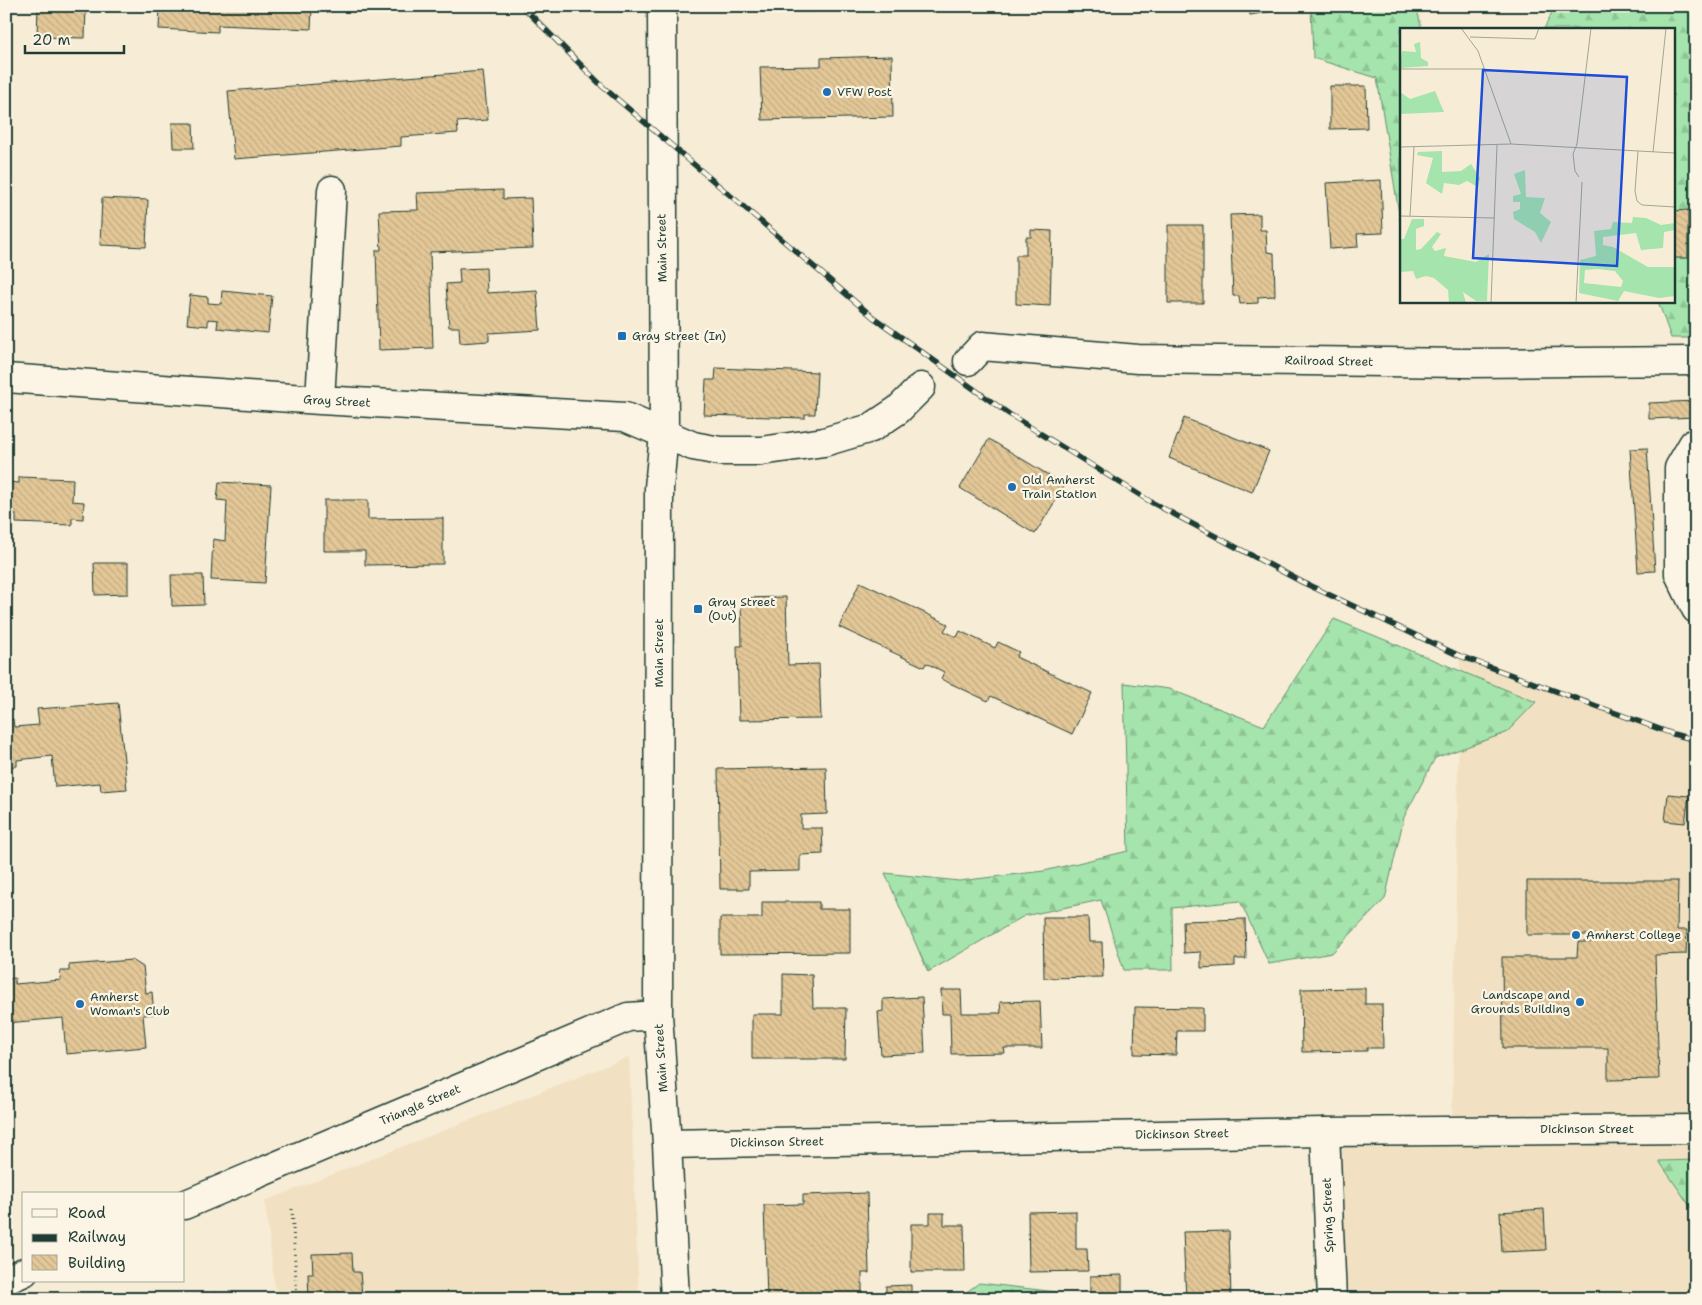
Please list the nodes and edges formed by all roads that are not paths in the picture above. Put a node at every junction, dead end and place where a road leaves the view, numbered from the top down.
1 (662, 6) edge
2 (332, 190) dead end
3 (968, 361) dead end
4 (1696, 361) edge
5 (6, 378) edge
6 (921, 387) dead end
7 (320, 400) junction
8 (664, 434) junction
9 (1696, 444) edge
10 (1696, 609) edge
11 (658, 1014) junction
12 (1696, 1129) edge
13 (1325, 1132) junction
14 (668, 1144) junction
15 (185, 1205) edge
16 (22, 1273) edge
17 (6, 1280) edge
18 (675, 1299) edge
19 (1332, 1299) edge

1 - 8 main road, Main Street
2 - 7 main road
3 - 4 main road, Railroad Street
5 - 7 main road, Gray Street
6 - 8 main road
7 - 8 main road, Gray Street
8 - 11 main road, Main Street
9 - 10 main road
11 - 14 main road, Main Street
11 - 15 main road, Triangle Street
12 - 13 main road, Dickinson Street
13 - 14 main road, Dickinson Street
13 - 19 main road, Spring Street
14 - 18 main road, Main Street
16 - 17 main road

